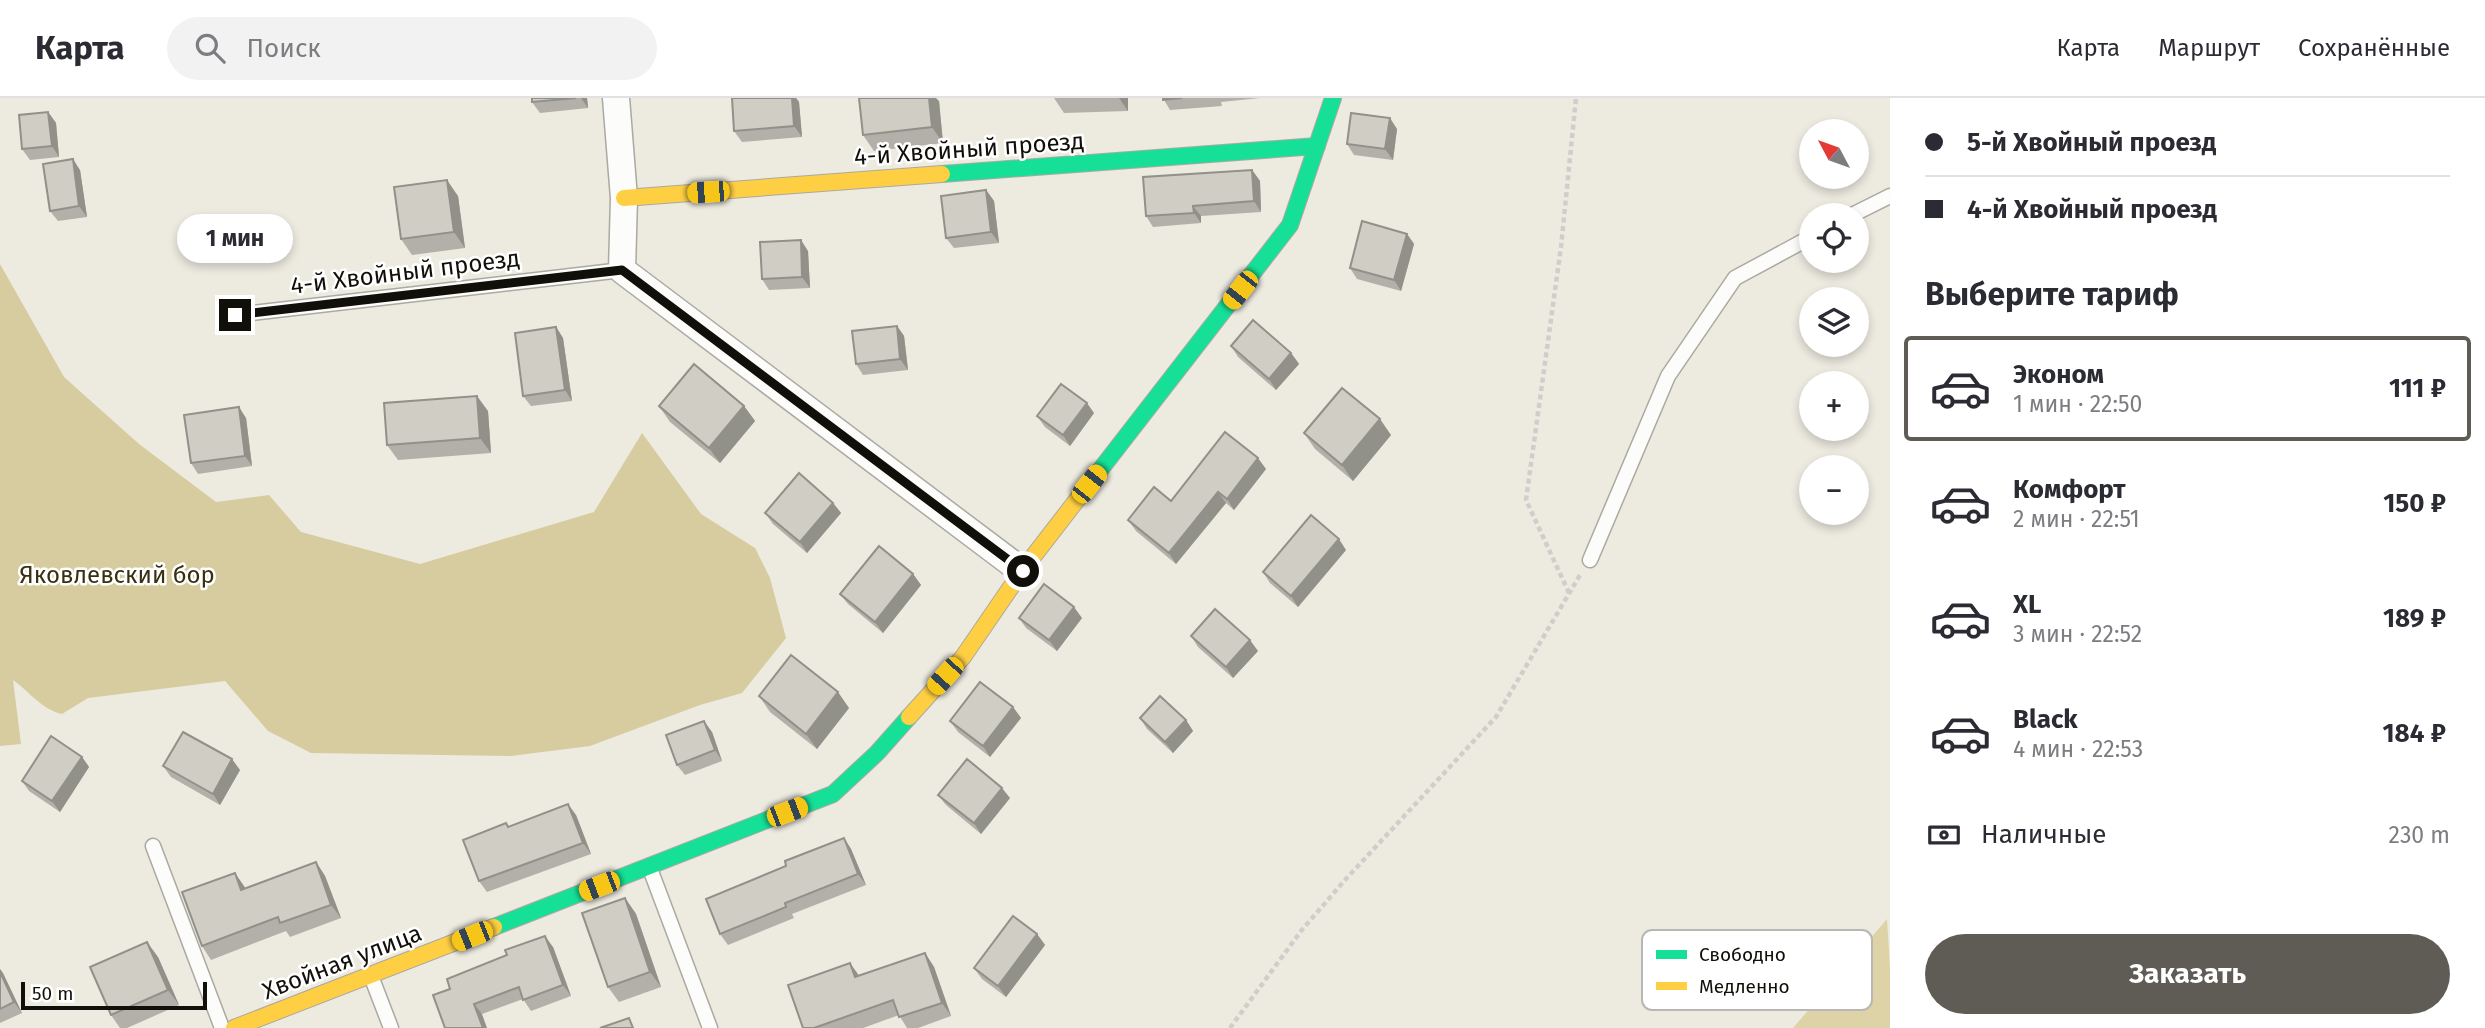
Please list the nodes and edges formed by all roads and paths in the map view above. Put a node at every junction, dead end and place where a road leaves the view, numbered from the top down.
1 (616, 98) edge
2 (1333, 98) edge
3 (1576, 98) edge
4 (1317, 146) junction
5 (1890, 195) edge
6 (624, 198) junction
7 (1869, 206) edge
8 (1799, 243) edge
9 (622, 270) junction
10 (235, 315) dead end
11 (1590, 560) joint
12 (1023, 571) junction
13 (1569, 594) junction
14 (153, 846) dead end
15 (649, 866) junction
16 (371, 976) junction
17 (222, 1028) edge
18 (234, 1028) edge
19 (391, 1028) edge
20 (710, 1028) edge
21 (1230, 1028) edge

1 - 6 street
2 - 4 street, Хвойная улица
3 - 13 path
4 - 6 street, 4-й Хвойный проезд
4 - 12 street, Хвойная улица
5 - 7 lane
6 - 9 street
8 - 11 lane
9 - 10 lane, 4-й Хвойный проезд
9 - 12 street
11 - 13 path
12 - 15 street, Хвойная улица
13 - 21 path
14 - 17 lane
15 - 16 street, Хвойная улица
15 - 20 lane
16 - 18 street, Хвойная улица
16 - 19 lane

